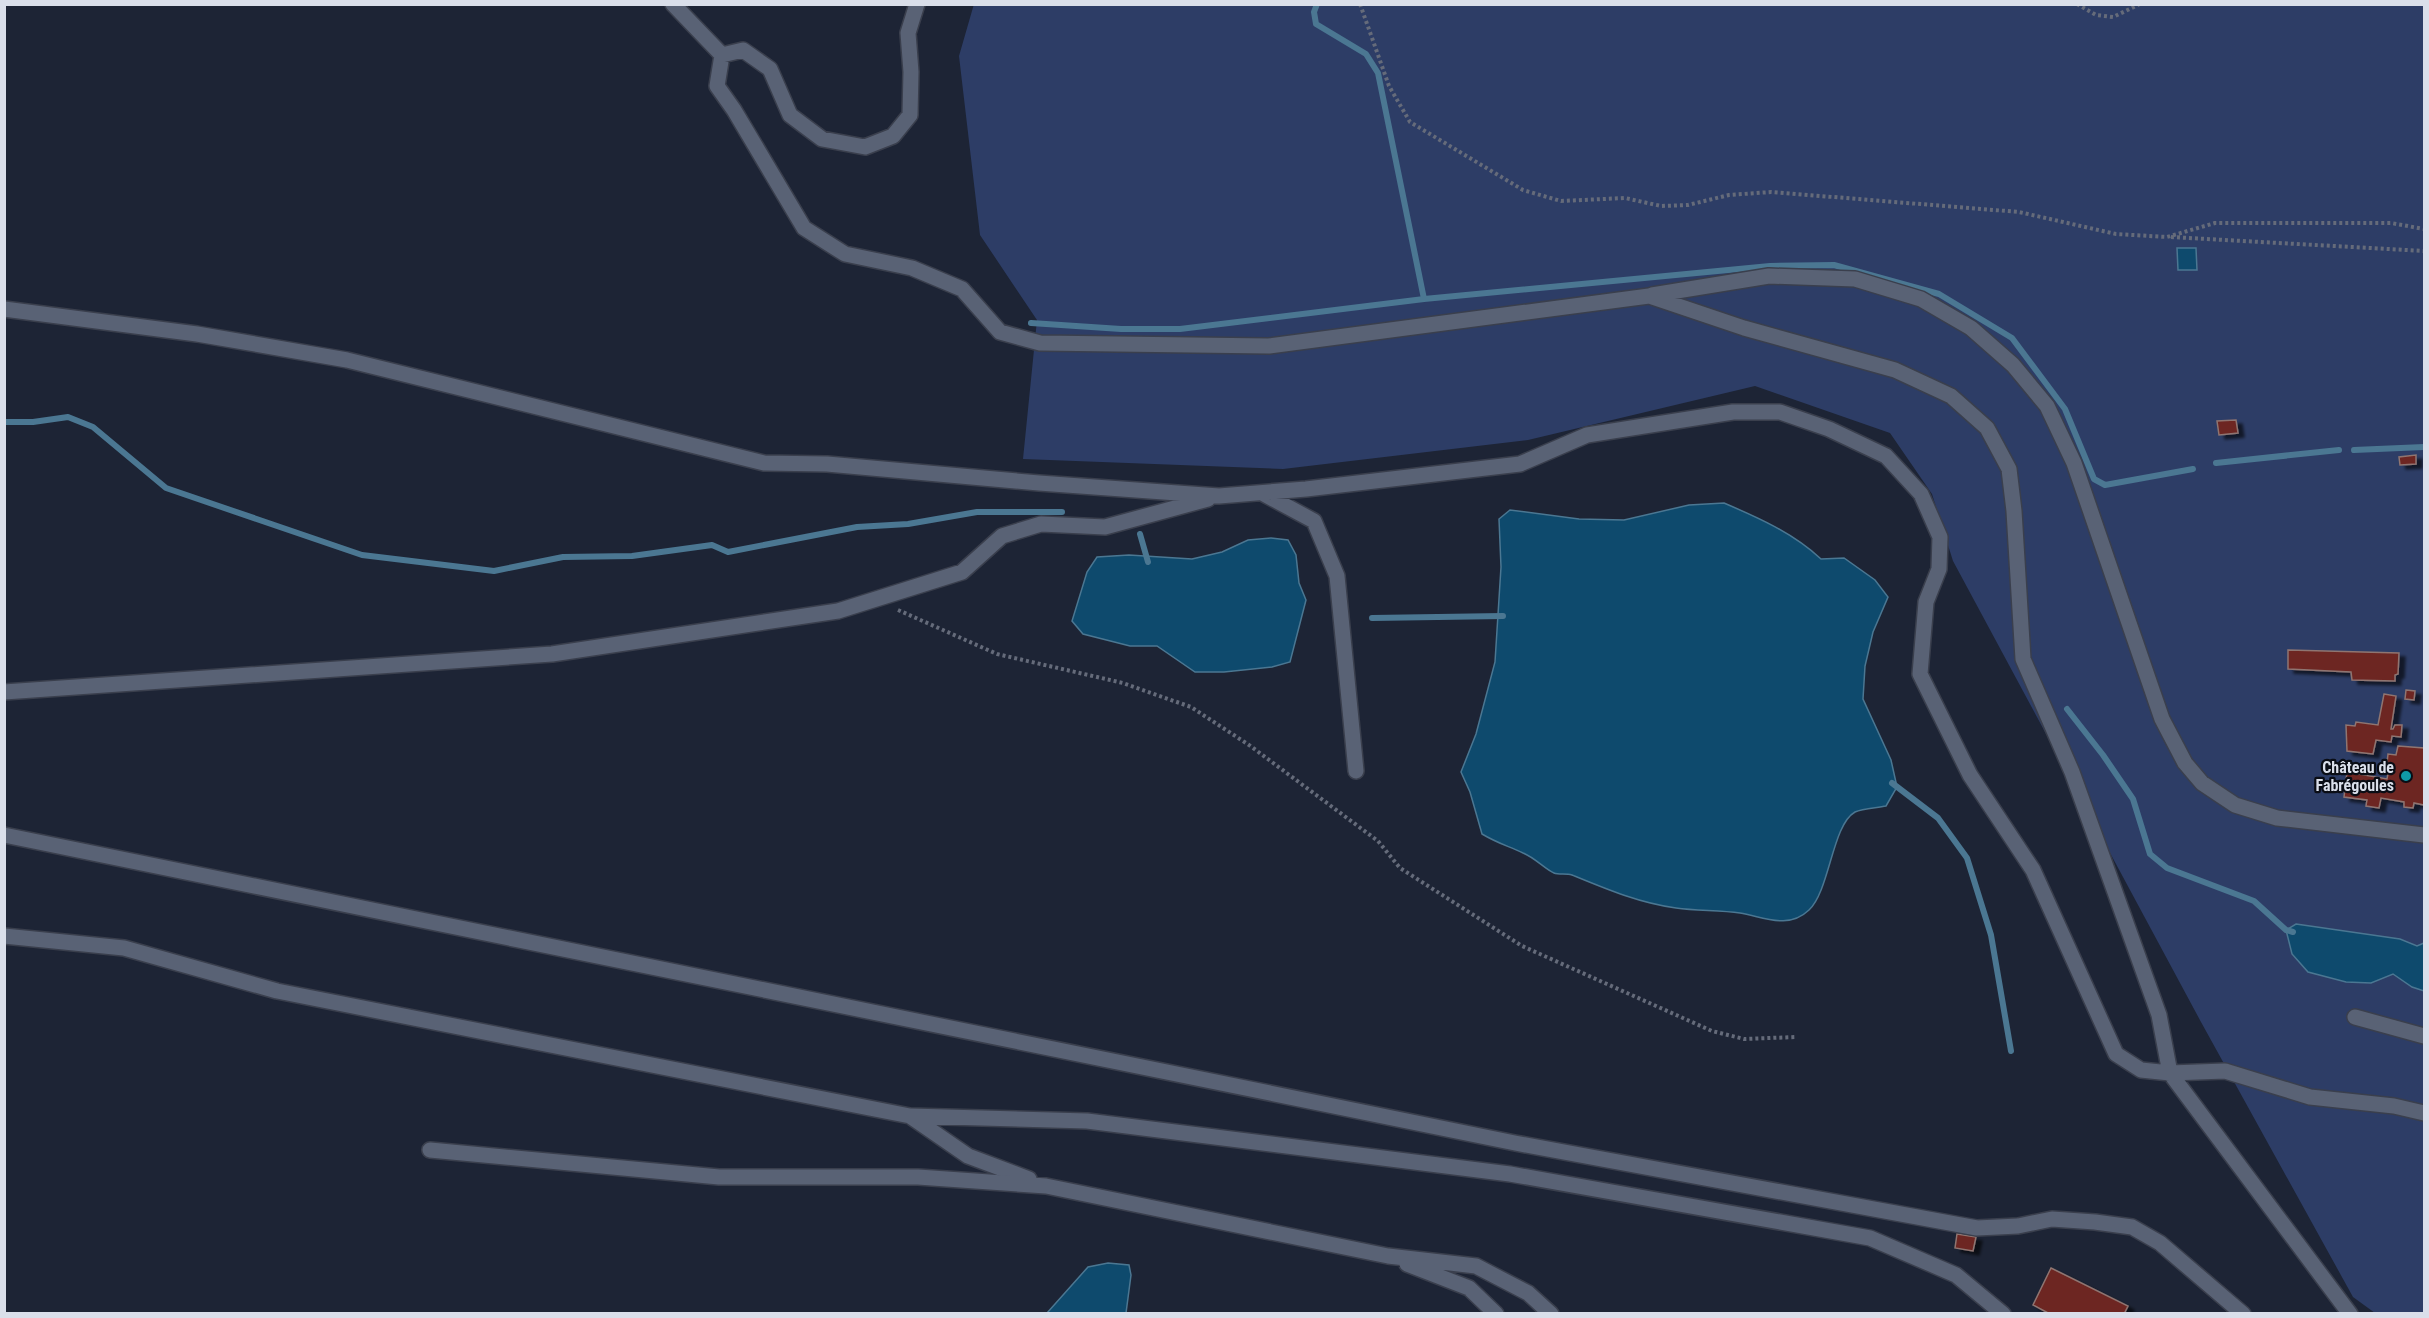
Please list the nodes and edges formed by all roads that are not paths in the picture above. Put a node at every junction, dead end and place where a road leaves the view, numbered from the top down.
1 (673, 4) edge
2 (917, 4) edge
3 (723, 55) junction
4 (1649, 296) junction
5 (4, 309) edge
6 (1262, 492) junction
7 (1219, 496) junction
8 (4, 692) edge
9 (1356, 771) dead end
10 (4, 835) edge
11 (2424, 835) edge
12 (4, 936) edge
13 (2355, 1017) dead end
14 (2424, 1036) edge
15 (2170, 1073) junction
16 (2424, 1113) edge
17 (910, 1116) junction
18 (430, 1150) dead end
19 (1046, 1186) junction
20 (1388, 1256) junction
21 (1496, 1314) edge
22 (1551, 1314) edge
23 (2003, 1314) edge
24 (2243, 1314) edge
25 (2350, 1314) edge

1 - 3 lane
2 - 3 lane
3 - 4 lane
4 - 11 lane
4 - 15 lane
5 - 7 lane
6 - 7 lane
6 - 9 lane
6 - 15 lane
7 - 8 lane
10 - 24 lane
12 - 17 lane
13 - 14 lane
15 - 16 lane
15 - 25 lane
17 - 19 lane
17 - 23 lane
18 - 19 lane
19 - 20 lane
20 - 21 lane
20 - 22 lane

